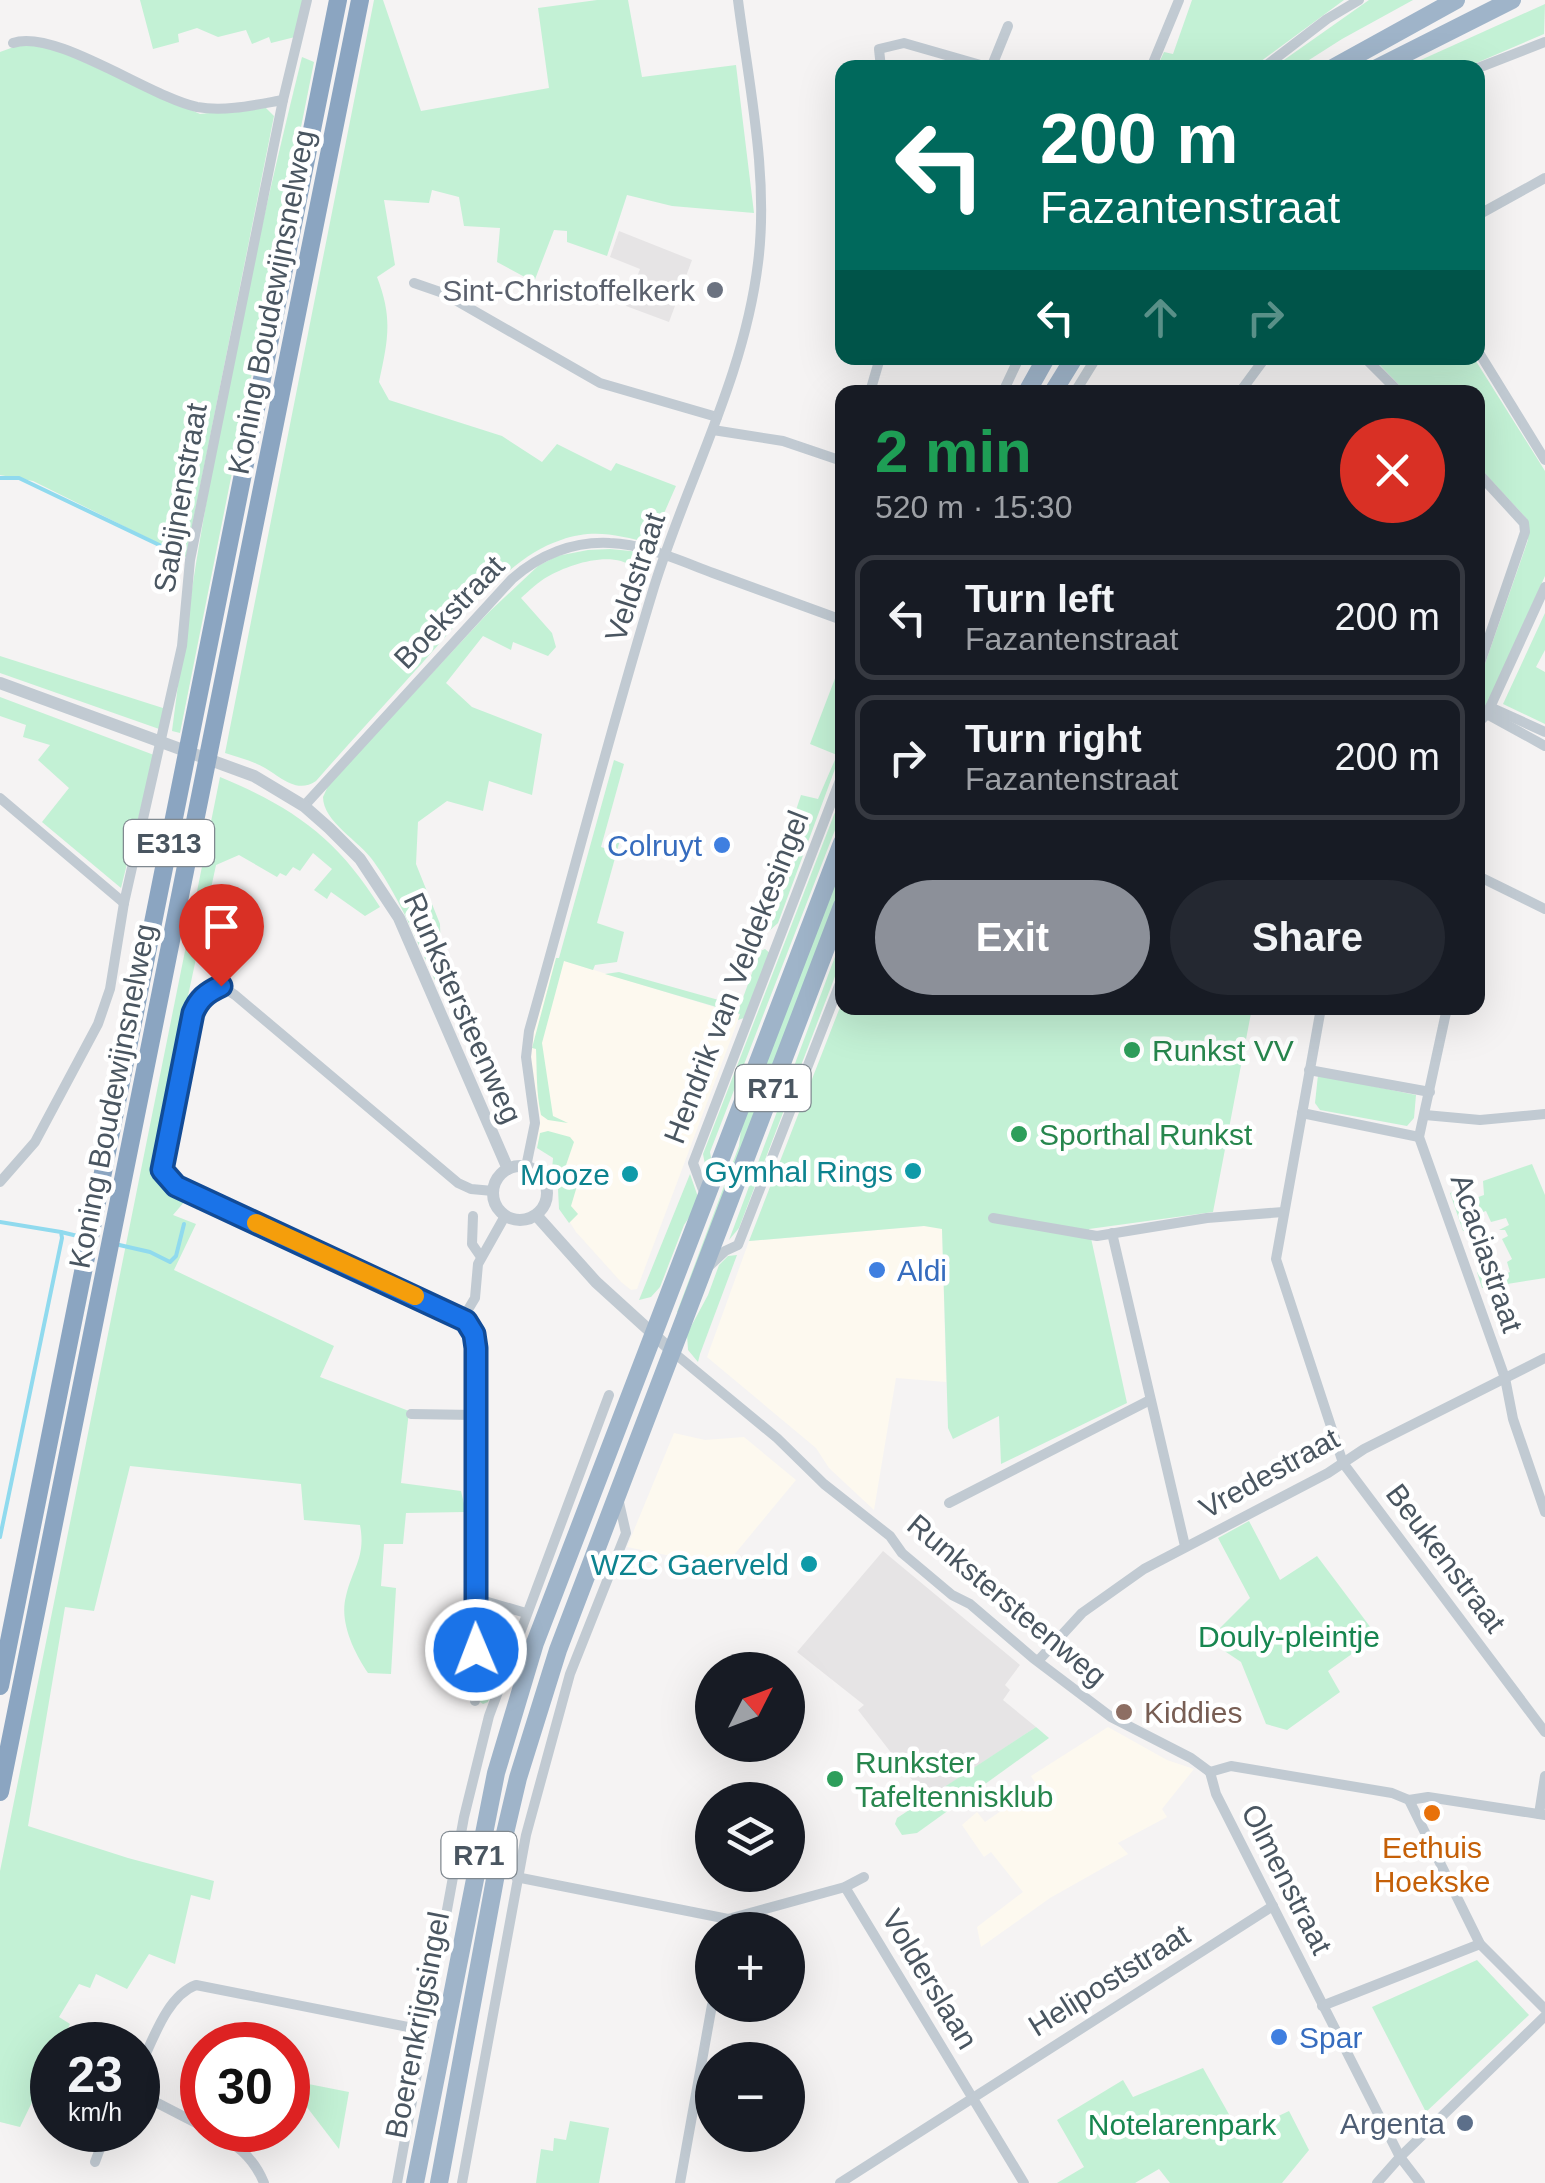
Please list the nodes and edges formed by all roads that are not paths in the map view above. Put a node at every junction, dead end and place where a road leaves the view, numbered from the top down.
1 (307, 0) edge
2 (338, 0) edge
3 (360, 0) edge
4 (738, 0) edge
5 (1178, 0) edge
6 (1359, 0) edge
7 (1456, 0) edge
8 (1512, 0) edge
9 (1008, 26) dead end
10 (13, 42) dead end
11 (1545, 42) edge
12 (881, 60) edge
13 (963, 60) edge
14 (994, 60) edge
15 (1154, 60) edge
16 (1274, 60) edge
17 (1346, 60) edge
18 (1394, 60) edge
19 (1485, 65) edge
20 (283, 100) junction
21 (1545, 178) edge
22 (1485, 211) edge
23 (414, 283) dead end
24 (1485, 361) edge
25 (1372, 365) edge
26 (1392, 385) edge
27 (717, 418) junction
28 (713, 430) junction
29 (835, 459) edge
30 (1545, 460) edge
31 (1485, 481) edge
32 (666, 556) junction
33 (1545, 587) edge
34 (835, 617) edge
35 (1485, 649) edge
36 (0, 683) edge
37 (1489, 710) junction
38 (1485, 715) edge
39 (1545, 732) edge
40 (1545, 746) edge
41 (835, 794) edge
42 (0, 798) edge
43 (304, 806) junction
44 (835, 861) edge
45 (1485, 879) edge
46 (124, 903) junction
47 (1545, 909) edge
48 (835, 924) edge
49 (835, 996) edge
50 (1319, 1015) edge
51 (1446, 1015) edge
52 (1309, 1070) junction
53 (1430, 1092) junction
54 (1302, 1113) junction
55 (1545, 1114) edge
56 (1425, 1115) junction
57 (1420, 1137) junction
58 (526, 1167) junction
59 (508, 1168) junction
60 (0, 1182) edge
61 (493, 1191) junction
62 (706, 1198) junction
63 (1283, 1212) junction
64 (536, 1215) junction
65 (473, 1216) dead end
66 (505, 1216) junction
67 (992, 1218) dead end
68 (1112, 1233) junction
69 (480, 1257) junction
70 (704, 1270) junction
71 (463, 1318) junction
72 (654, 1336) junction
73 (672, 1352) junction
74 (1545, 1358) edge
75 (1505, 1378) junction
76 (609, 1395) dead end
77 (1150, 1400) junction
78 (410, 1414) dead end
79 (475, 1415) junction
80 (620, 1422) junction
81 (586, 1460) junction
82 (1343, 1463) junction
83 (617, 1496) junction
84 (948, 1503) dead end
85 (1545, 1512) edge
86 (1185, 1546) junction
87 (474, 1598) junction
88 (526, 1613) junction
89 (1038, 1661) junction
90 (0, 1686) edge
91 (474, 1701) dead end
92 (1545, 1732) edge
93 (1210, 1772) junction
94 (1545, 1776) edge
95 (0, 1792) edge
96 (1408, 1800) junction
97 (1542, 1815) edge
98 (516, 1877) junction
99 (864, 1877) dead end
100 (845, 1886) junction
101 (1273, 1906) junction
102 (764, 1912) edge
103 (695, 1917) edge
104 (1480, 1944) junction
105 (502, 1956) junction
106 (478, 1971) junction
107 (1322, 2006) junction
108 (1545, 2012) edge
109 (709, 2022) edge
110 (160, 2027) edge
111 (423, 2030) junction
112 (972, 2097) junction
113 (99, 2152) edge
114 (245, 2152) edge
115 (1400, 2157) junction
116 (95, 2162) dead end
117 (264, 2183) edge
118 (396, 2183) edge
119 (416, 2183) edge
120 (439, 2183) edge
121 (462, 2183) edge
122 (680, 2183) edge
123 (840, 2183) edge
124 (1024, 2183) edge
125 (1377, 2183) edge
126 (1420, 2183) edge

1 - 20 street, Sabijnenstraat
2 - 90 highway, Koning Boudewijnsnelweg / E313
3 - 95 highway, Koning Boudewijnsnelweg / E313
4 - 27 street, Veldstraat
5 - 15 street
6 - 16 street
7 - 17 highway
8 - 18 highway
9 - 14 street
10 - 20 street
11 - 19 street
12 - 13 street
20 - 46 street, Sabijnenstraat
21 - 22 street
23 - 27 street
24 - 30 street
25 - 26 street
27 - 28 street, Veldstraat
28 - 29 street
28 - 32 street, Veldstraat
31 - 35 street
32 - 34 street, Boekstraat
32 - 43 street, Boekstraat
32 - 58 street, Veldstraat
33 - 37 street
36 - 43 street, Runkstersteenweg
37 - 38 street
37 - 39 street
37 - 40 street
41 - 62 street, Hendrik van Veldekesingel
42 - 46 street
43 - 59 street, Runkstersteenweg
44 - 62 highway, Hendrik van Veldekesingel / R71
45 - 47 street
46 - 60 street, Sabijnenstraat
48 - 70 highway, R71
49 - 70 street
50 - 52 street, Beukenstraat
51 - 53 street
52 - 53 street
52 - 54 street, Beukenstraat
53 - 56 street
54 - 57 street
54 - 63 street, Beukenstraat
55 - 56 street
56 - 57 street
57 - 75 street, Acaciastraat
58 - 59 street
58 - 64 street
59 - 61 street
61 - 66 street
61 - 71 street
62 - 72 highway, Hendrik van Veldekesingel / R71
63 - 68 street
63 - 82 street, Beukenstraat
64 - 66 street
64 - 72 street, Runkstersteenweg
65 - 69 street
66 - 69 street
67 - 68 street
68 - 77 street
69 - 71 street
70 - 73 highway, R71
71 - 79 street
72 - 73 street, Runkstersteenweg
72 - 80 highway, Boerenkrijgsingel / R71
73 - 83 highway, Boerenkrijgsingel / R71
73 - 89 street, Runkstersteenweg
74 - 75 street, Vredestraat
75 - 82 street, Vredestraat
75 - 85 street, Acaciastraat
76 - 81 street, Boerenkrijgsingel
77 - 84 street
77 - 86 street
78 - 79 street
79 - 87 street
80 - 81 street, Boerenkrijgsingel
80 - 119 highway, Boerenkrijgsingel / R71
81 - 88 street, Boerenkrijgsingel
82 - 86 street, Vredestraat
82 - 92 street, Beukenstraat
83 - 98 street, Boerenkrijgsingel
83 - 106 highway, Boerenkrijgsingel / R71
86 - 89 street, Vredestraat
87 - 88 street
87 - 91 street
88 - 111 street, Boerenkrijgsingel
89 - 93 street, Runkstersteenweg
93 - 96 street
93 - 101 street, Olmenstraat
94 - 97 street
96 - 97 street
96 - 104 street
98 - 103 street
98 - 105 street, Boerenkrijgsingel
99 - 100 street
100 - 102 street
100 - 112 street, Volderslaan
101 - 107 street, Olmenstraat
101 - 112 street, Helipoststraat
104 - 107 street
104 - 108 street
105 - 106 street, Boerenkrijgsingel
105 - 121 street, Boerenkrijgsingel
106 - 120 highway, Boerenkrijgsingel / R71
107 - 115 street, Olmenstraat
108 - 115 street
109 - 122 street
110 - 111 street
111 - 118 street, Boerenkrijgsingel
112 - 123 street, Helipoststraat
112 - 124 street, Volderslaan
113 - 116 street
114 - 117 street
115 - 125 street
115 - 126 street, Olmenstraat

